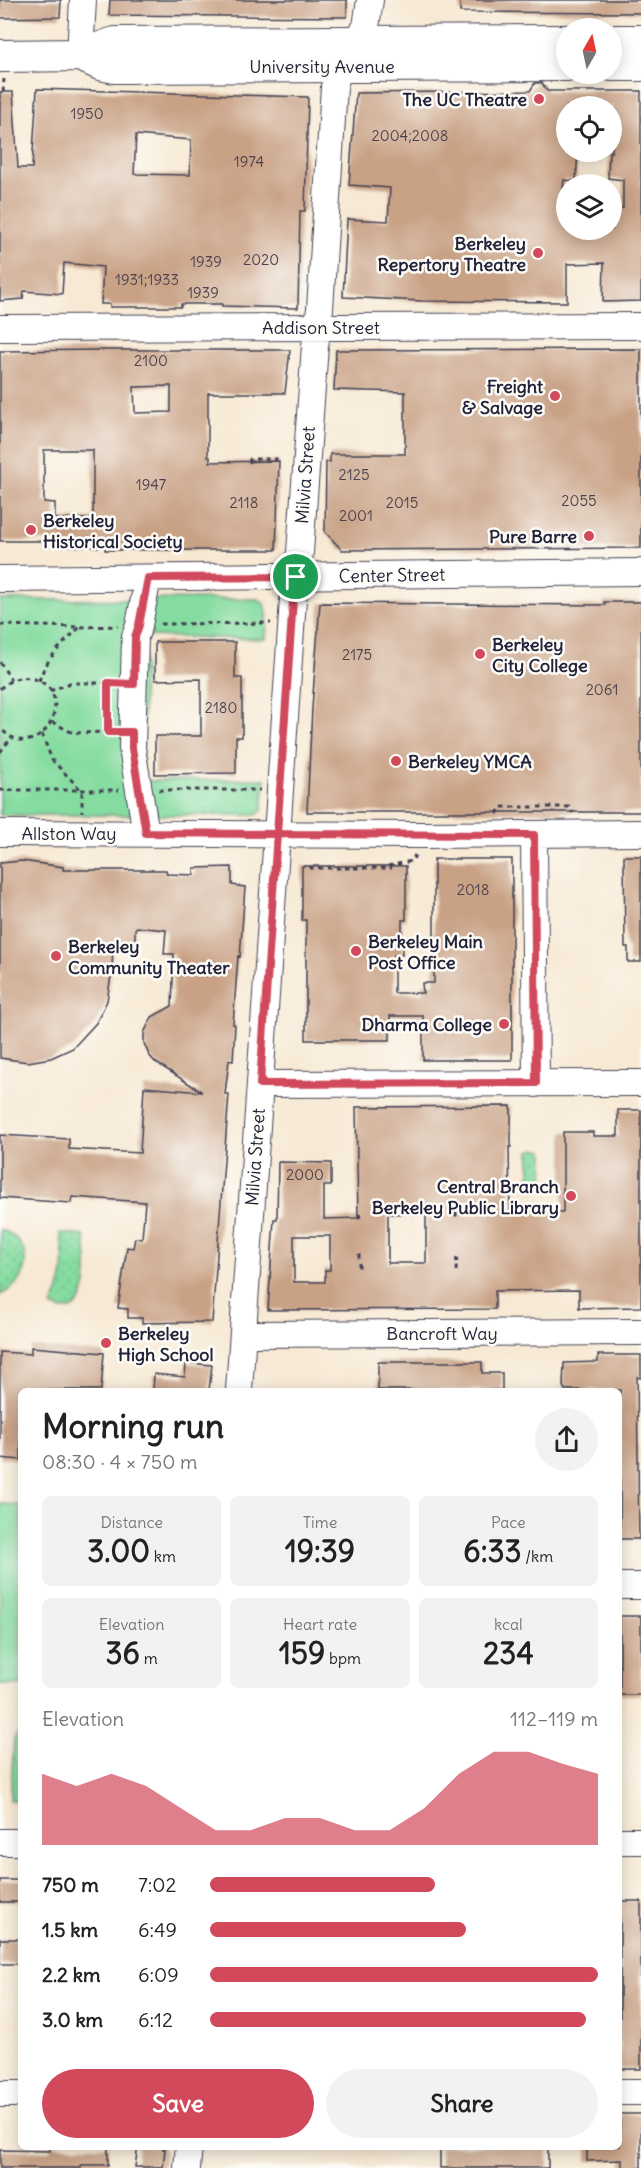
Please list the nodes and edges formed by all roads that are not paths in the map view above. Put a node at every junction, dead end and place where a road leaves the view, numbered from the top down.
1 (83, 0) edge
2 (370, 0) edge
3 (622, 41) edge
4 (641, 41) edge
5 (556, 42) edge
6 (348, 54) junction
7 (80, 55) junction
8 (0, 56) edge
9 (556, 64) edge
10 (622, 65) edge
11 (641, 65) edge
12 (318, 327) junction
13 (641, 327) edge
14 (0, 328) edge
15 (641, 573) edge
16 (296, 577) junction
17 (148, 578) junction
18 (0, 579) edge
19 (537, 817) junction
20 (0, 832) edge
21 (146, 833) junction
22 (641, 833) edge
23 (277, 834) junction
24 (536, 1083) junction
25 (641, 1083) edge
26 (260, 1084) junction
27 (641, 1332) edge
28 (243, 1334) junction
29 (239, 1388) edge
30 (622, 1586) edge
31 (641, 1586) edge
32 (641, 1840) edge
33 (622, 1841) edge
34 (0, 1842) edge
35 (18, 1842) edge
36 (622, 2092) edge
37 (641, 2092) edge
38 (0, 2094) edge
39 (18, 2094) edge
40 (189, 2150) edge
41 (187, 2168) edge

1 - 7 street
2 - 6 street, Milvia Street
3 - 4 main road
5 - 6 main road, University Avenue
6 - 7 main road, University Avenue
6 - 9 main road, University Avenue
6 - 12 street, Milvia Street
7 - 8 main road, University Avenue
10 - 11 main road
12 - 13 street, Addison Street
12 - 14 street, Addison Street
12 - 16 street, Milvia Street
15 - 16 street, Center Street
16 - 17 street, Center Street
16 - 23 street, Milvia Street
17 - 18 street, Center Street
17 - 21 street
19 - 22 street, Allston Way
19 - 23 street, Allston Way
19 - 24 street
20 - 21 street, Allston Way
21 - 23 street, Allston Way
23 - 26 street, Milvia Street
24 - 25 street
24 - 26 street
26 - 28 street, Milvia Street
27 - 28 street, Bancroft Way
28 - 29 street, Milvia Street
30 - 31 street
32 - 33 street
34 - 35 street
36 - 37 street
38 - 39 street
40 - 41 street

